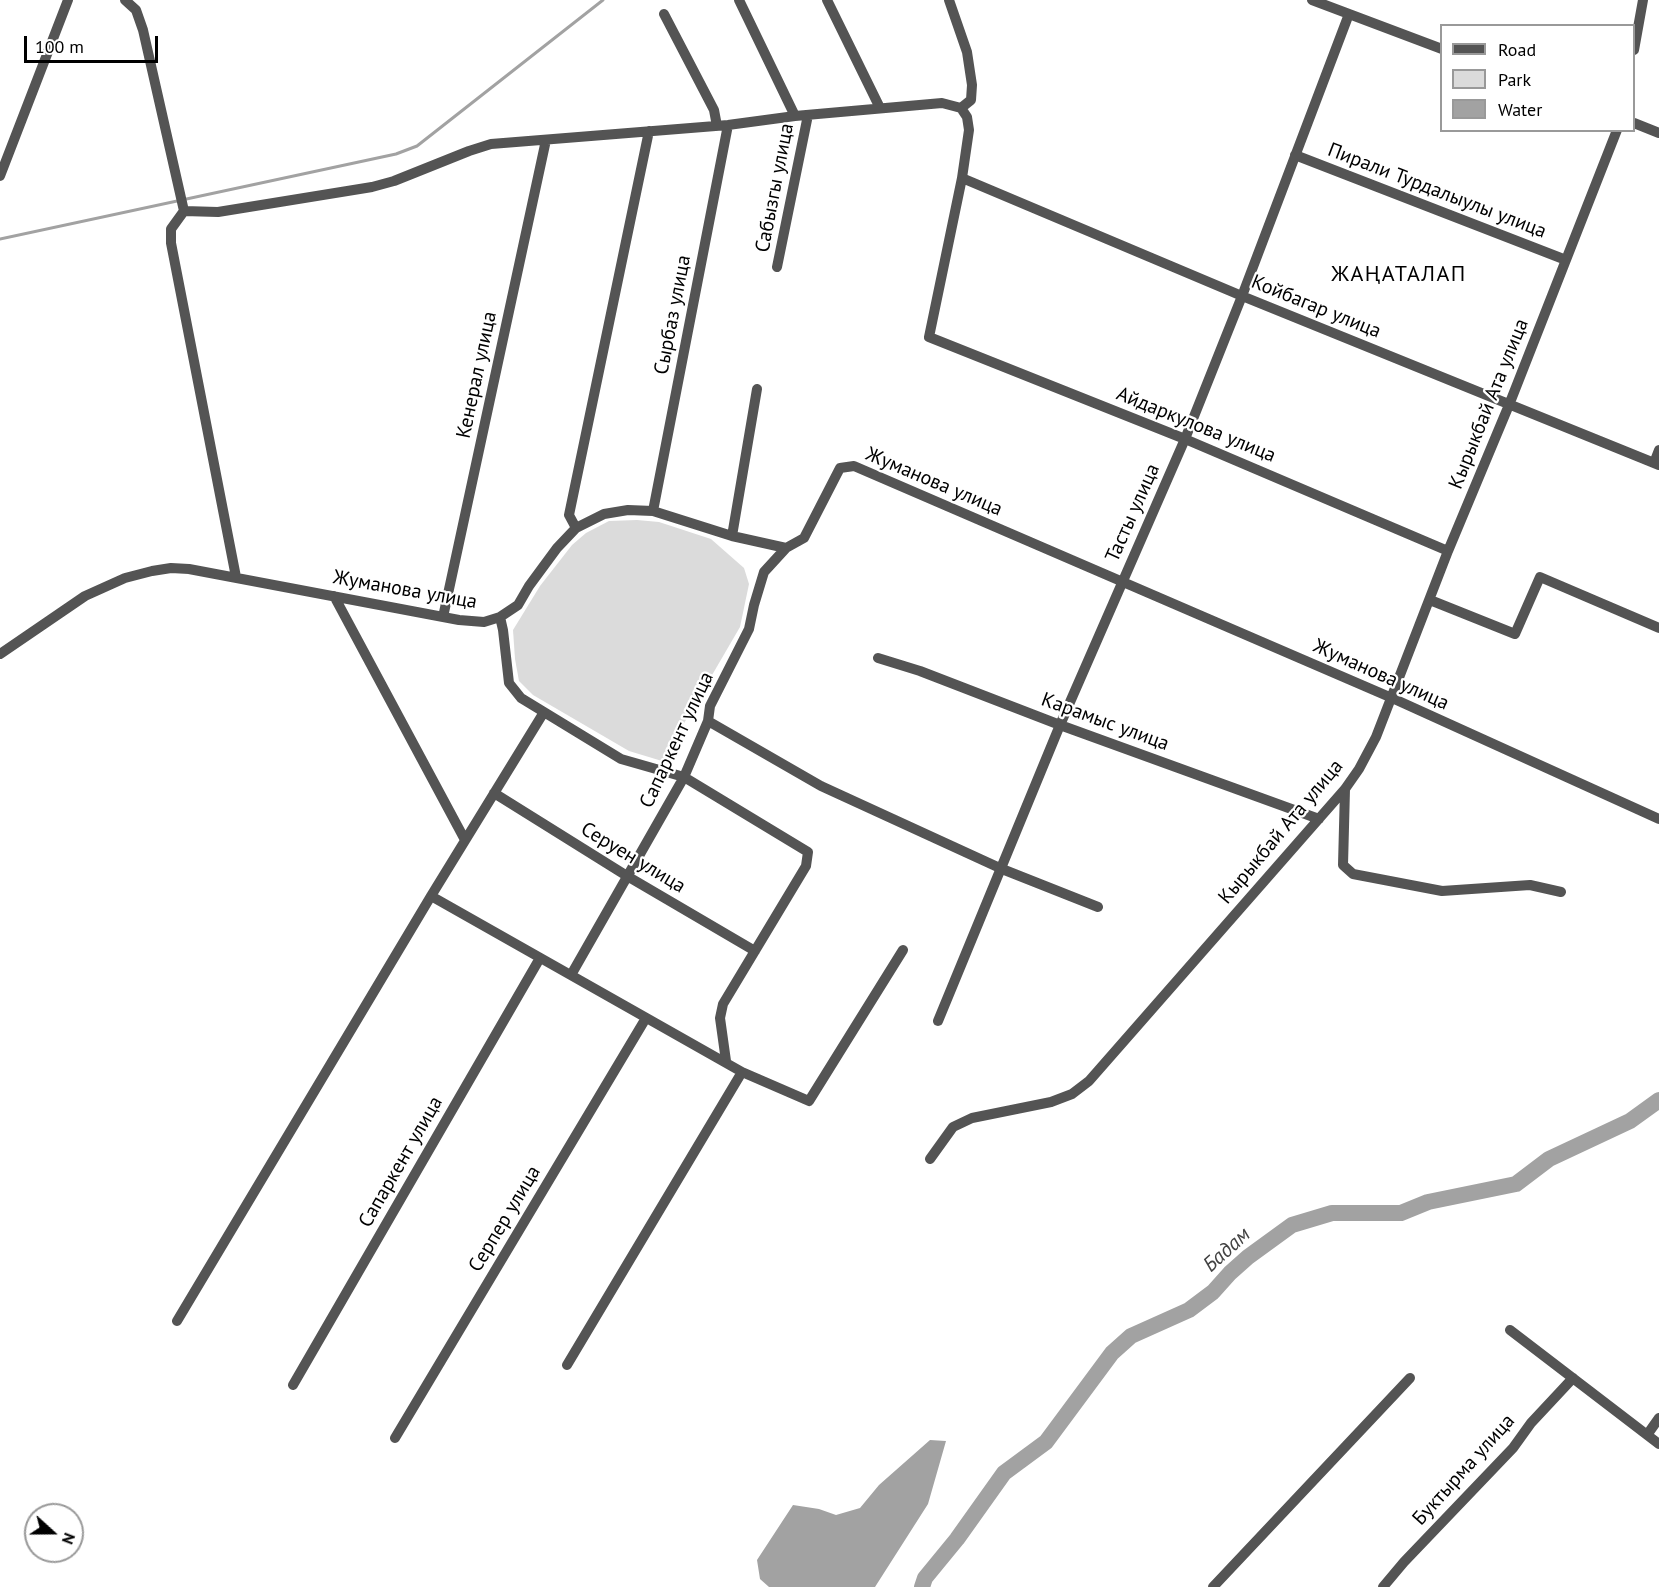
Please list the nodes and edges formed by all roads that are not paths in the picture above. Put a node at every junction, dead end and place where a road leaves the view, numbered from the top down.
1 (68, 0) edge
2 (125, 0) edge
3 (739, 0) edge
4 (827, 0) edge
5 (949, 0) edge
6 (1312, 0) edge
7 (1643, 0) edge
8 (1349, 14) junction
9 (664, 15) dead end
10 (1635, 44) edge
11 (1440, 48) edge
12 (880, 108) junction
13 (961, 108) junction
14 (808, 115) junction
15 (795, 116) junction
16 (1635, 123) edge
17 (723, 125) junction
18 (649, 131) junction
19 (1616, 132) edge
20 (1659, 133) edge
21 (546, 140) junction
22 (1295, 155) junction
23 (0, 176) edge
24 (962, 178) junction
25 (184, 211) junction
26 (1566, 260) junction
27 (777, 267) dead end
28 (1242, 296) junction
29 (757, 389) dead end
30 (1509, 405) junction
31 (1185, 439) junction
32 (1659, 450) edge
33 (1656, 464) edge
34 (653, 511) junction
35 (576, 528) junction
36 (732, 536) junction
37 (786, 548) junction
38 (1448, 551) junction
39 (236, 577) junction
40 (1122, 583) junction
41 (334, 596) junction
42 (1430, 600) junction
43 (500, 616) junction
44 (443, 617) junction
45 (1659, 628) edge
46 (0, 654) edge
47 (878, 658) dead end
48 (1392, 699) junction
49 (544, 712) junction
50 (708, 721) junction
51 (1060, 725) junction
52 (684, 777) junction
53 (1345, 789) junction
54 (494, 793) junction
55 (1318, 819) junction
56 (1659, 819) edge
57 (465, 840) junction
58 (1002, 869) junction
59 (627, 876) junction
60 (1561, 892) dead end
61 (431, 896) junction
62 (1098, 908) dead end
63 (903, 950) dead end
64 (755, 951) junction
65 (540, 958) junction
66 (571, 975) junction
67 (646, 1018) junction
68 (938, 1021) dead end
69 (726, 1061) junction
70 (742, 1072) junction
71 (930, 1158) dead end
72 (177, 1321) dead end
73 (1510, 1330) dead end
74 (567, 1365) dead end
75 (1410, 1378) dead end
76 (1573, 1378) junction
77 (293, 1385) dead end
78 (1659, 1418) edge
79 (1647, 1435) junction
80 (395, 1438) dead end
81 (1659, 1444) edge
82 (1213, 1587) edge
83 (1383, 1587) edge

1 - 23 street
2 - 25 street
3 - 15 street, Сабызгы улица
4 - 12 street
5 - 13 street
6 - 8 street
7 - 10 street
8 - 11 street
8 - 22 street, Тасты улица
9 - 17 street, Сырбаз улица
12 - 13 street
12 - 14 street
13 - 24 street
14 - 15 street
14 - 27 street, Сабызгы улица
15 - 17 street
16 - 20 street
17 - 18 street
17 - 34 street, Сырбаз улица
18 - 21 street
18 - 35 street
19 - 26 street, Кырыкбай Ата улица
21 - 25 street
21 - 44 street, Кенерал улица
22 - 26 street, Пирали Турдалыулы улица
22 - 28 street, Тасты улица
24 - 28 street, Койбагар улица
24 - 31 street, Айдаркулова улица
25 - 39 street
26 - 30 street, Кырыкбай Ата улица
28 - 30 street, Койбагар улица
28 - 31 street, Тасты улица
29 - 36 street
30 - 33 street, Койбагар улица
30 - 38 street, Кырыкбай Ата улица
31 - 38 street, Айдаркулова улица
31 - 40 street, Тасты улица
32 - 33 street
34 - 35 street, Жуманова улица
34 - 36 street, Жуманова улица
35 - 43 street, Жуманова улица
36 - 37 street, Жуманова улица
37 - 40 street, Жуманова улица
37 - 50 street, Сапаркент улица
38 - 42 street, Кырыкбай Ата улица
39 - 41 street, Жуманова улица
39 - 46 street, Жуманова улица
40 - 48 street, Жуманова улица
40 - 51 street, Тасты улица
41 - 44 street, Жуманова улица
41 - 57 street
42 - 45 street
42 - 48 street, Кырыкбай Ата улица
43 - 44 street, Жуманова улица
43 - 49 street
47 - 51 street, Карамыс улица
48 - 53 street, Кырыкбай Ата улица
48 - 56 street, Жуманова улица
49 - 52 street
49 - 54 street
50 - 52 street, Сапаркент улица
50 - 58 street
51 - 55 street, Карамыс улица
51 - 58 street, Тасты улица
52 - 59 street, Сапаркент улица
52 - 64 street
53 - 55 street, Кырыкбай Ата улица
53 - 60 street
54 - 57 street
54 - 59 street, Серуен улица
55 - 71 street, Кырыкбай Ата улица
57 - 61 street
58 - 62 street
58 - 68 street, Тасты улица
59 - 64 street, Серуен улица
59 - 66 street, Сапаркент улица
61 - 65 street
61 - 72 street
63 - 70 street
64 - 69 street
65 - 66 street
65 - 77 street, Сапаркент улица
66 - 67 street
67 - 69 street
67 - 80 street, Серпер улица
69 - 70 street
70 - 74 street
73 - 76 street
75 - 82 street
76 - 79 street
76 - 83 street, Буктырма улица
78 - 79 street
79 - 81 street

